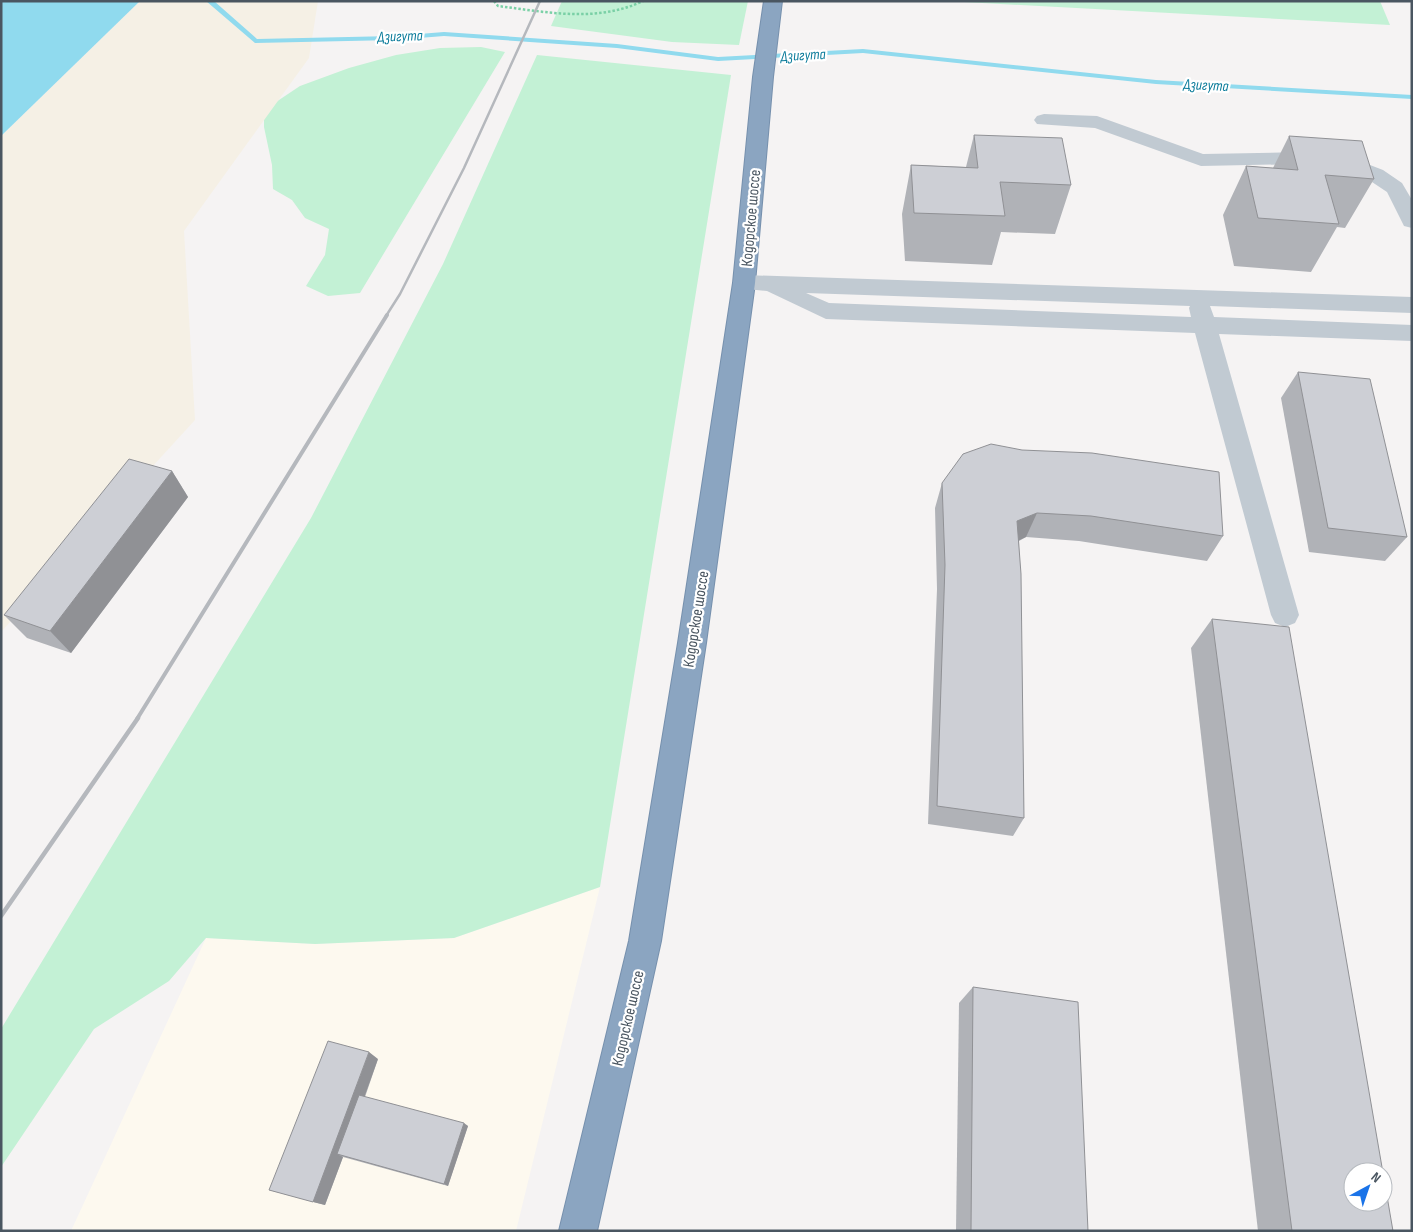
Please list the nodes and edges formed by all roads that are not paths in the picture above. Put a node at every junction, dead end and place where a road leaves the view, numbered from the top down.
1 (773, 1) edge
2 (1044, 120) dead end
3 (1412, 221) edge
4 (755, 283) junction
5 (1197, 298) junction
6 (1412, 306) edge
7 (1205, 326) junction
8 (1412, 333) edge
9 (1285, 615) dead end
10 (578, 1231) edge

1 - 4 highway, Кодорское шоссе
2 - 3 street
4 - 5 street
4 - 7 street
4 - 10 highway, Кодорское шоссе
5 - 6 street
5 - 7 street
7 - 8 street
7 - 9 street

